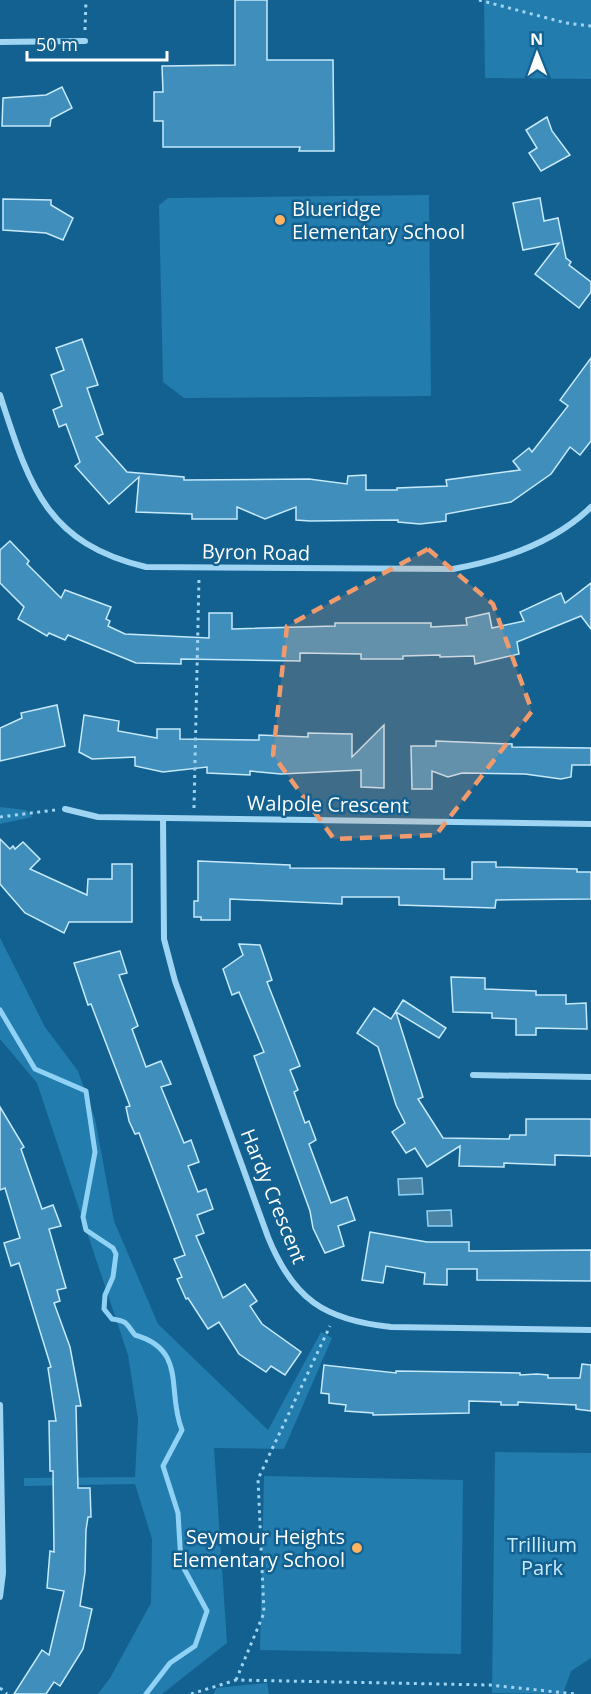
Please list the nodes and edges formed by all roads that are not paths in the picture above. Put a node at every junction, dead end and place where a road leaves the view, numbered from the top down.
1 (85, 41) road end
2 (0, 42) edge
3 (0, 394) edge
4 (591, 507) edge
5 (65, 809) road end
6 (164, 819) junction
7 (591, 824) edge
8 (473, 1075) dead end
9 (591, 1077) edge
10 (591, 1330) edge
11 (0, 1405) edge
12 (0, 1597) edge

1 - 2 street
3 - 4 street, Byron Road
5 - 6 street, Walpole Crescent
6 - 7 street, Walpole Crescent
6 - 10 street, Hardy Crescent
8 - 9 street
11 - 12 street

